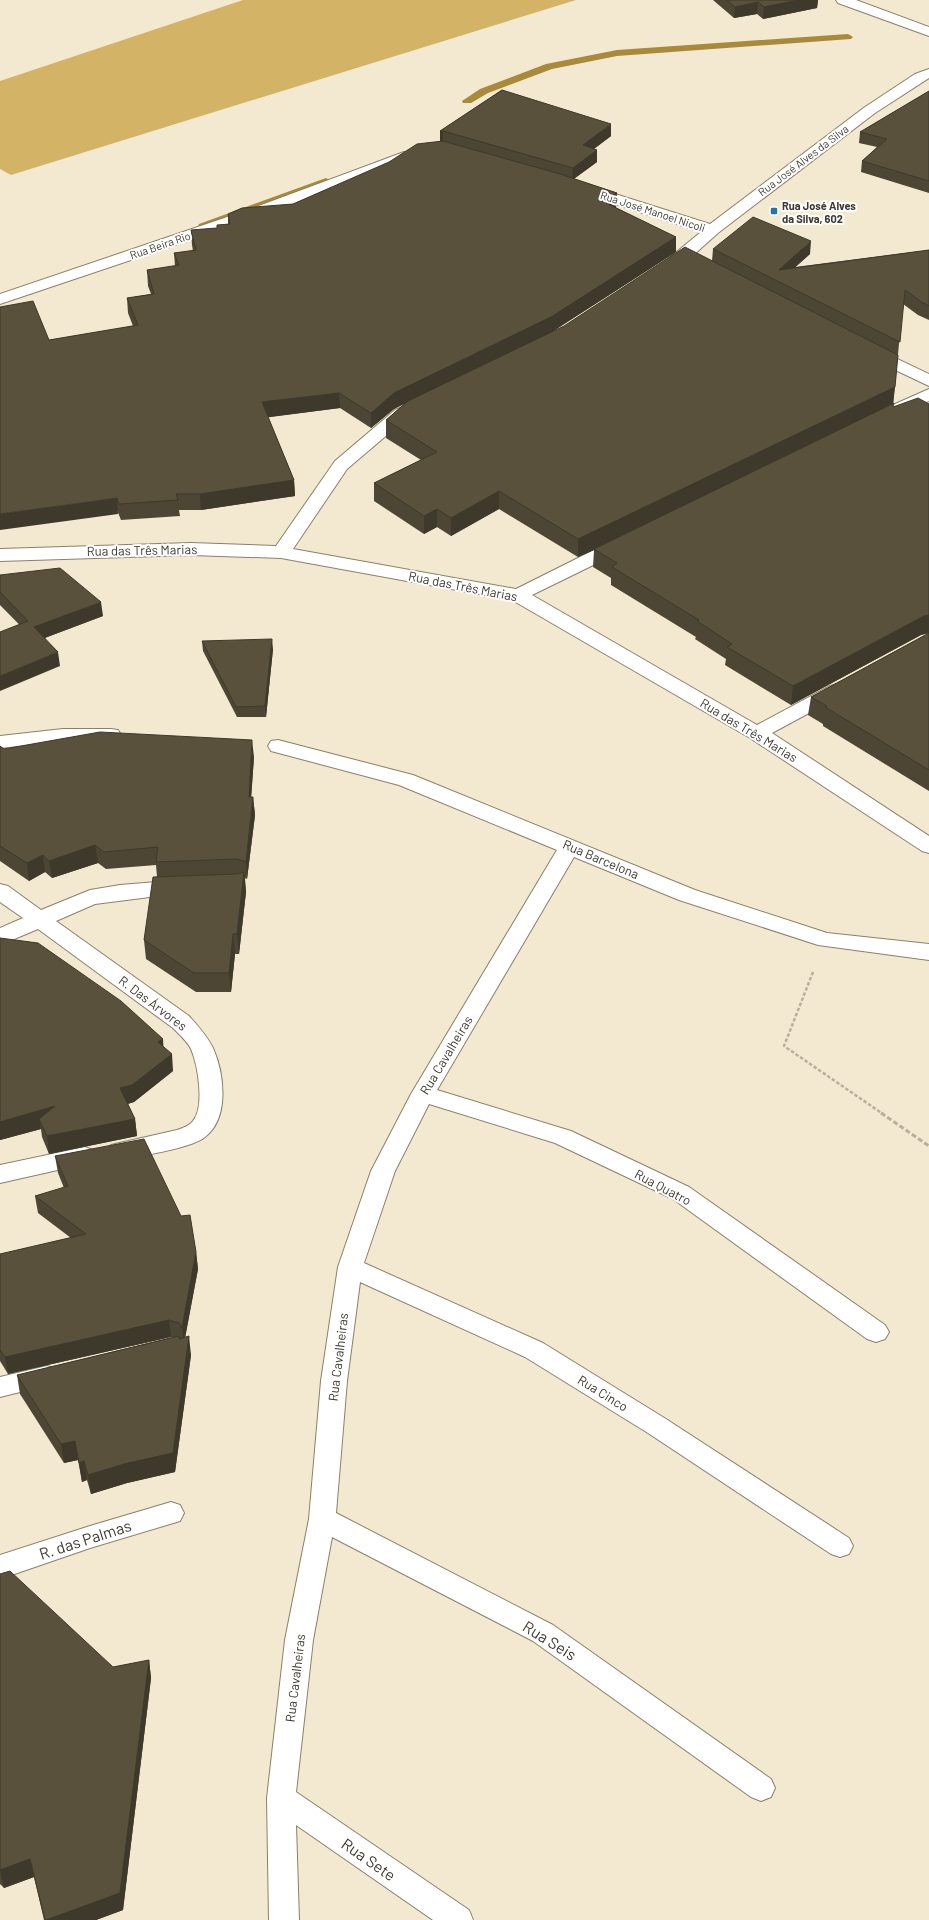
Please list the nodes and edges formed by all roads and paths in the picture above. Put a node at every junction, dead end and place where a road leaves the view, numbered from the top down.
1 (843, 0) edge
2 (929, 32) edge
3 (929, 73) edge
4 (421, 152) edge
5 (576, 187) edge
6 (712, 230) junction
7 (650, 277) edge
8 (0, 300) edge
9 (859, 345) edge
10 (929, 381) edge
11 (929, 394) edge
12 (428, 401) edge
13 (879, 418) edge
14 (638, 536) edge
15 (280, 552) junction
16 (0, 555) edge
17 (518, 595) junction
18 (854, 681) edge
19 (757, 733) junction
20 (131, 736) edge
21 (0, 742) edge
22 (278, 746) dead end
23 (570, 846) junction
24 (929, 846) edge
25 (199, 887) edge
26 (0, 891) edge
27 (39, 920) junction
28 (0, 937) edge
29 (826, 940) junction
30 (929, 952) edge
31 (423, 1094) junction
32 (929, 1146) edge
33 (0, 1174) edge
34 (350, 1267) junction
35 (876, 1332) dead end
36 (70, 1371) edge
37 (0, 1387) edge
38 (171, 1513) dead end
39 (322, 1519) junction
40 (840, 1546) dead end
41 (0, 1567) edge
42 (761, 1788) dead end
43 (281, 1798) junction
44 (284, 1920) edge
45 (458, 1920) edge

1 - 2 street
3 - 6 street, Rua José Alves da Silva
4 - 8 street, Rua Beira Rio
5 - 6 street, Rua José Manoel Nicoli
6 - 7 street, Rua José Alves da Silva
9 - 10 street
11 - 13 street
12 - 15 street
14 - 17 street
15 - 16 street, Rua das Três Marias
15 - 17 street, Rua das Três Marias
17 - 19 street, Rua das Três Marias
18 - 19 street
19 - 24 street, Rua das Três Marias
20 - 21 street
22 - 23 street, Rua Barcelona
23 - 29 street, Rua Barcelona
23 - 31 street, Rua Cavalheiras
25 - 27 street
26 - 27 street, R. Das Árvores
27 - 28 street
27 - 33 street, R. Das Árvores
29 - 30 street, Rua Barcelona
29 - 32 path
31 - 34 street, Rua Cavalheiras
31 - 35 street, Rua Quatro
34 - 39 street, Rua Cavalheiras
34 - 40 street, Rua Cinco
36 - 37 street
38 - 41 street, R. das Palmas
39 - 42 street, Rua Seis
39 - 43 street, Rua Cavalheiras
43 - 44 street, Rua Cavalheiras
43 - 45 street, Rua Sete

